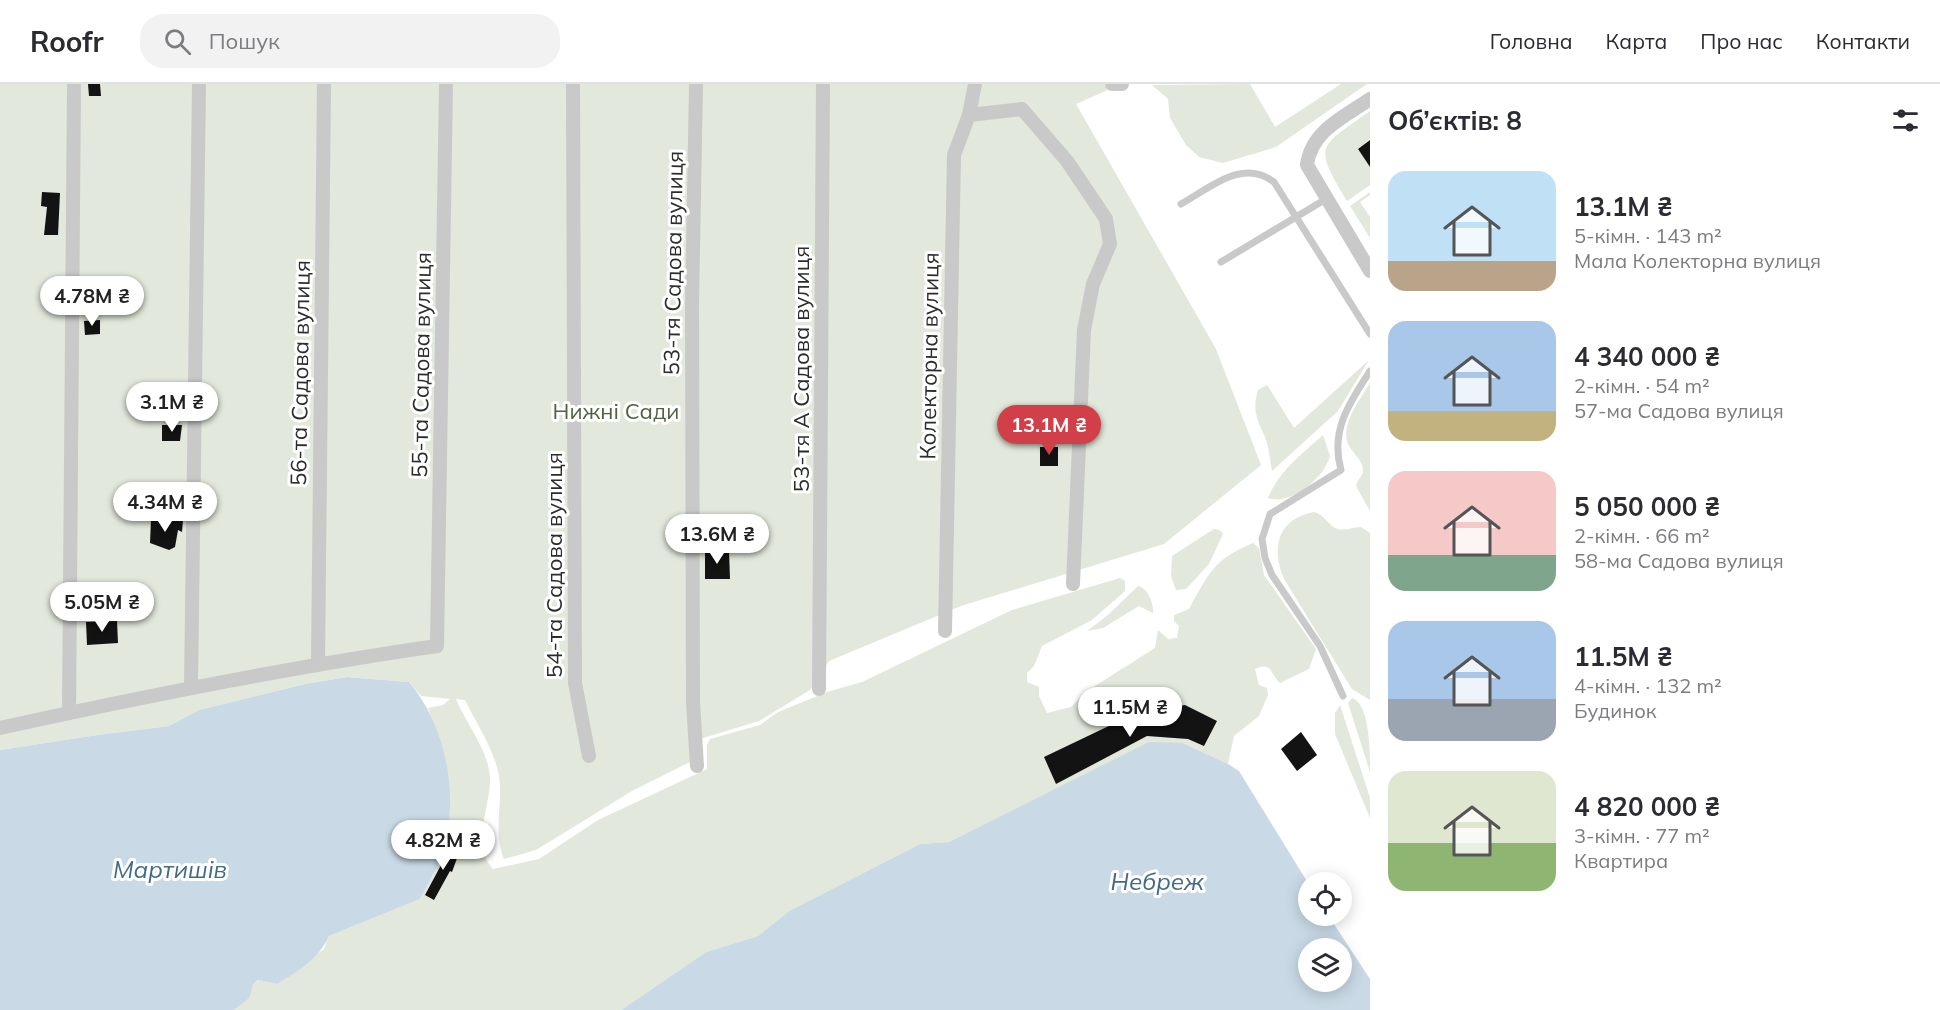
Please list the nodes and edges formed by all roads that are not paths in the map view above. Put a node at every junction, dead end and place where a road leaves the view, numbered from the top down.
1 (74, 84) edge
2 (199, 84) edge
3 (324, 84) edge
4 (446, 84) edge
5 (573, 84) edge
6 (696, 84) edge
7 (823, 84) edge
8 (975, 84) edge
9 (1112, 84) edge
10 (1122, 84) edge
11 (1370, 99) edge
12 (969, 115) junction
13 (1326, 199) junction
14 (1181, 204) dead end
15 (1296, 217) junction
16 (1221, 262) dead end
17 (1370, 271) edge
18 (1370, 334) edge
19 (1370, 371) edge
20 (1073, 584) dead end
21 (945, 631) dead end
22 (318, 663) junction
23 (191, 686) junction
24 (819, 689) dead end
25 (1343, 696) dead end
26 (69, 713) junction
27 (0, 728) edge
28 (589, 756) dead end
29 (697, 766) dead end

1 - 26 street
2 - 23 street
3 - 22 street, 56-та Садова вулиця
4 - 22 street, 55-та Садова вулиця
5 - 28 street, 54-та Садова вулиця
6 - 29 street, 53-тя Садова вулиця
7 - 24 street, 53-тя А Садова вулиця
8 - 12 street, Колекторна вулиця
9 - 10 street
11 - 13 street
12 - 20 street
12 - 21 street, Колекторна вулиця
13 - 15 lane
13 - 17 street
14 - 15 lane
15 - 16 lane
15 - 18 lane
19 - 25 lane
22 - 23 street
23 - 26 street
26 - 27 street

